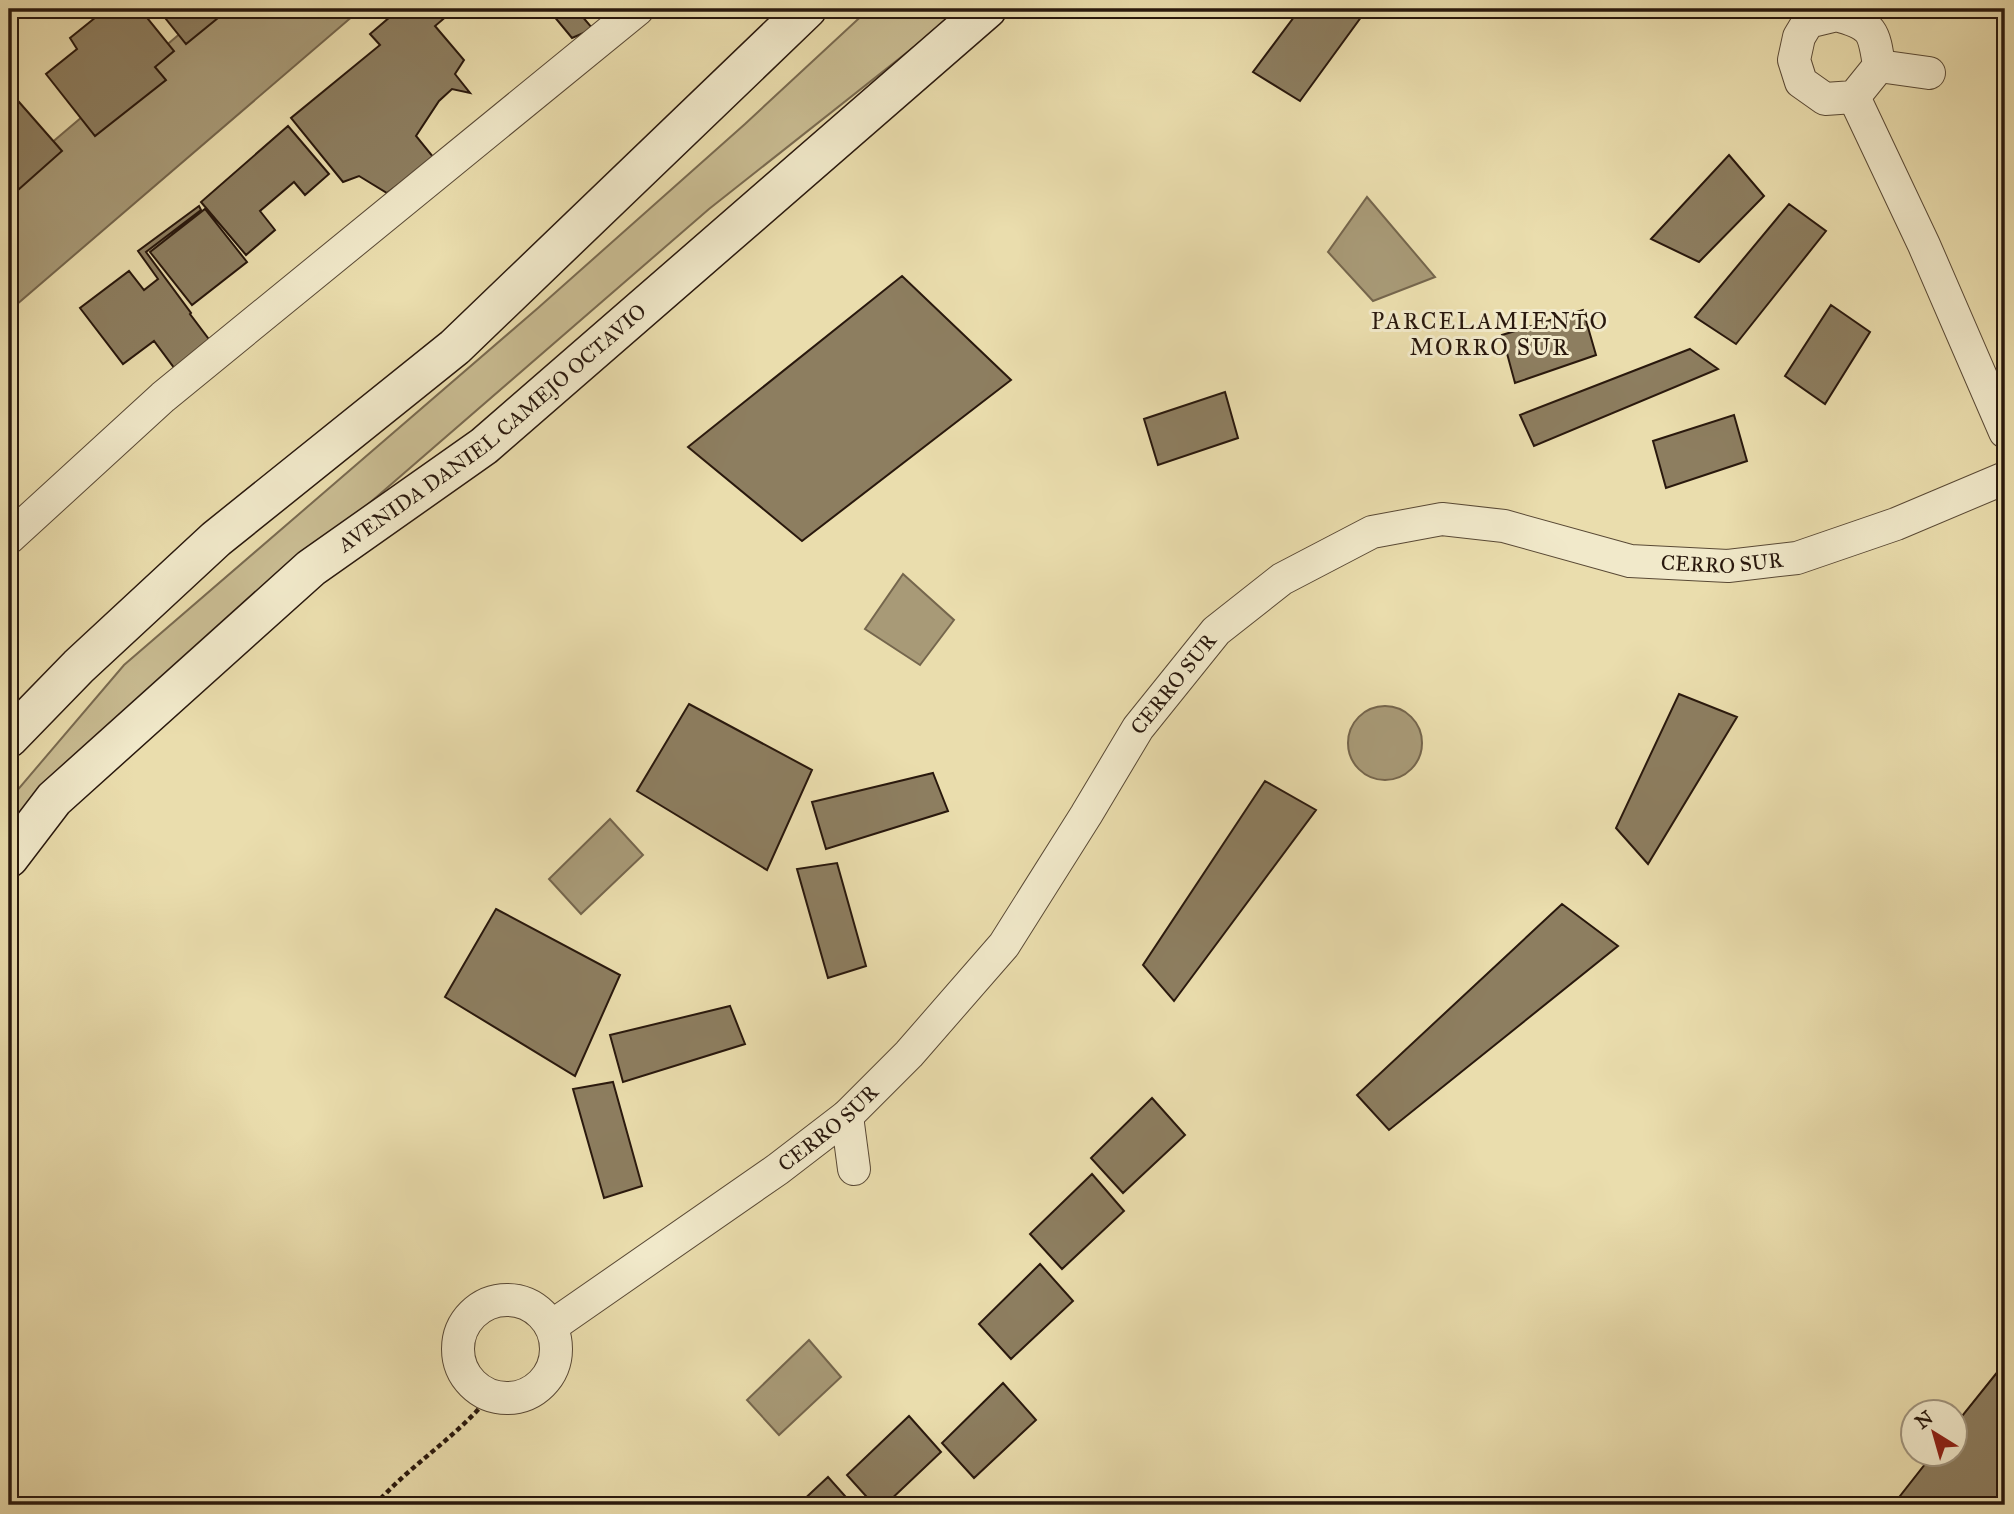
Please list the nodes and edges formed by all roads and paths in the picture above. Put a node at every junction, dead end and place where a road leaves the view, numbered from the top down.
1 (638, 9) edge
2 (807, 9) edge
3 (987, 9) edge
4 (1879, 66) junction
5 (1929, 73) dead end
6 (1854, 97) junction
7 (2005, 432) edge
8 (2005, 478) edge
9 (9, 538) edge
10 (9, 738) edge
11 (9, 858) edge
12 (847, 1116) junction
13 (854, 1169) dead end
14 (552, 1326) junction
15 (490, 1395) junction
16 (375, 1505) edge

1 - 9 street
2 - 10 main road
3 - 11 main road, AVENIDA DANIEL CAMEJO OCTAVIO
4 - 5 street
4 - 6 street
4 - 6 street
6 - 7 street
8 - 12 street, CERRO SUR
12 - 13 street
12 - 14 street, CERRO SUR
14 - 15 street
14 - 15 street
15 - 16 path

